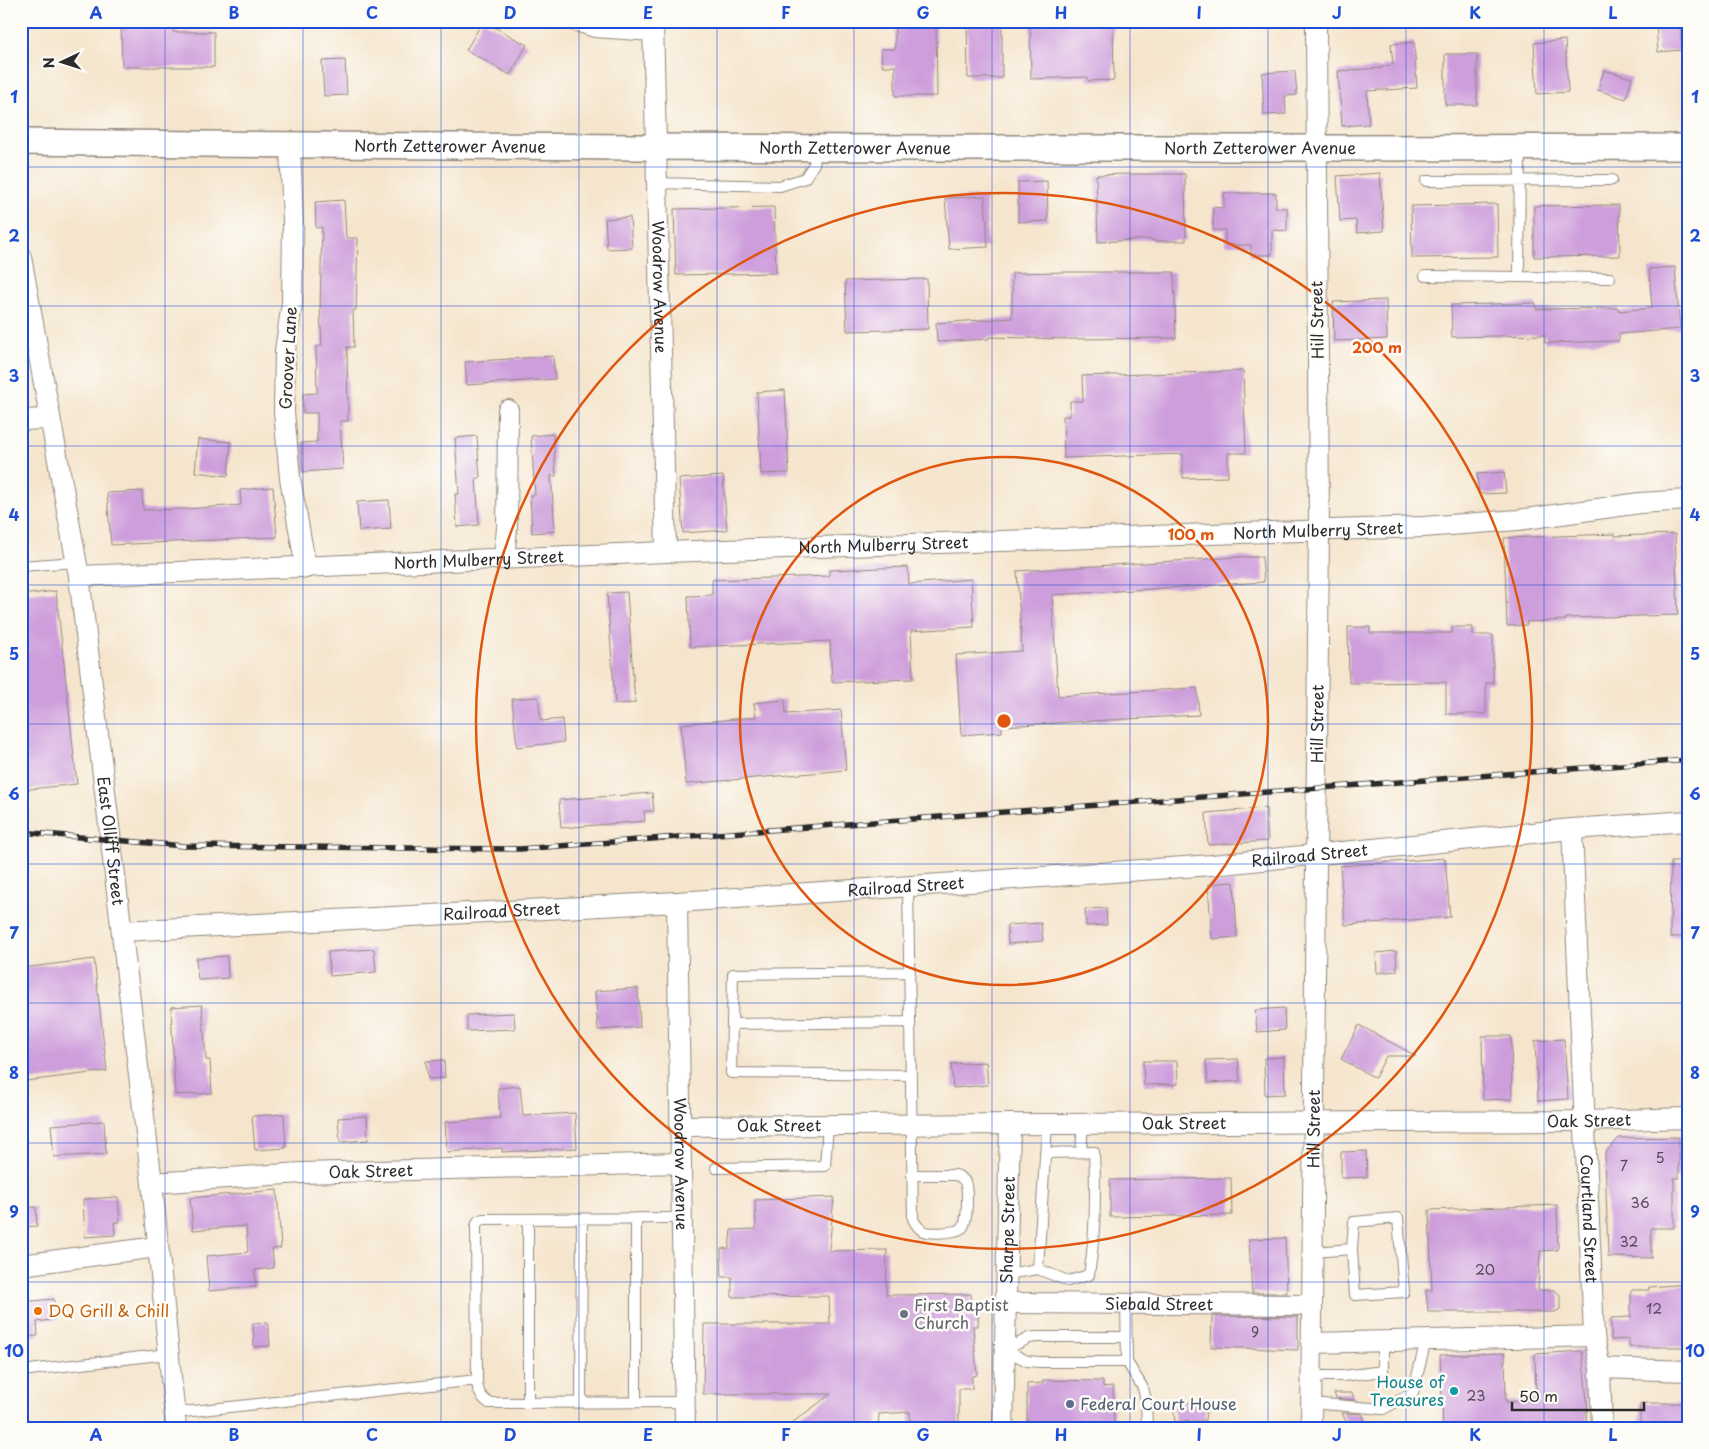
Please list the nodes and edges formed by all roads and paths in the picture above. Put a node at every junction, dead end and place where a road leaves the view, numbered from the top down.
1 (577, 21) edge
2 (1316, 21) edge
3 (653, 26) edge
4 (21, 142) edge
5 (290, 145) junction
6 (654, 147) junction
7 (1688, 147) edge
8 (816, 148) junction
9 (1520, 148) junction
10 (1315, 150) junction
11 (1520, 180) junction
12 (1612, 180) dead end
13 (1426, 181) dead end
14 (655, 182) junction
15 (21, 257) edge
16 (1425, 276) dead end
17 (1519, 277) junction
18 (1610, 278) dead end
19 (508, 410) dead end
20 (49, 419) junction
21 (21, 420) edge
22 (1688, 500) edge
23 (1319, 529) junction
24 (666, 552) junction
25 (504, 559) junction
26 (21, 566) edge
27 (306, 568) junction
28 (77, 569) junction
29 (1688, 821) edge
30 (1572, 829) junction
31 (1318, 854) junction
32 (908, 886) junction
33 (677, 902) junction
34 (122, 930) junction
35 (910, 972) junction
36 (910, 1022) junction
37 (732, 1024) junction
38 (911, 1075) junction
39 (1688, 1118) edge
40 (1314, 1121) junction
41 (1585, 1121) junction
42 (1083, 1123) junction
43 (912, 1124) junction
44 (1010, 1124) junction
45 (1047, 1124) junction
46 (828, 1125) junction
47 (680, 1126) junction
48 (1045, 1152) junction
49 (1081, 1152) junction
50 (680, 1163) junction
51 (716, 1168) dead end
52 (912, 1176) junction
53 (152, 1183) junction
54 (528, 1218) junction
55 (636, 1218) junction
56 (681, 1218) junction
57 (582, 1219) junction
58 (157, 1247) junction
59 (1352, 1249) junction
60 (1313, 1252) junction
61 (21, 1265) edge
62 (1038, 1269) junction
63 (1007, 1274) junction
64 (1007, 1303) junction
65 (1126, 1304) junction
66 (1312, 1305) junction
67 (1594, 1336) junction
68 (1126, 1337) junction
69 (1426, 1340) junction
70 (1383, 1341) junction
71 (1311, 1343) junction
72 (1005, 1350) junction
73 (168, 1354) junction
74 (1127, 1362) junction
75 (1600, 1368) junction
76 (21, 1371) edge
77 (1688, 1371) edge
78 (1311, 1376) junction
79 (477, 1380) junction
80 (528, 1402) junction
81 (581, 1402) junction
82 (636, 1402) junction
83 (684, 1402) junction
84 (1311, 1403) junction
85 (175, 1420) edge
86 (685, 1428) edge
87 (1003, 1428) edge
88 (1147, 1428) edge
89 (1311, 1428) edge
90 (1602, 1428) edge

1 - 3 street
2 - 10 street, Hill Street
3 - 6 street, Woodrow Avenue
4 - 5 street, North Zetterower Avenue
5 - 6 street, North Zetterower Avenue
5 - 27 street, Groover Lane
6 - 8 street, North Zetterower Avenue
6 - 14 street, Woodrow Avenue
7 - 9 street, North Zetterower Avenue
8 - 10 street, North Zetterower Avenue
8 - 14 lane
9 - 10 street, North Zetterower Avenue
9 - 11 lane
10 - 23 street, Hill Street
11 - 12 lane
11 - 13 lane
11 - 17 lane
14 - 24 street, Woodrow Avenue
15 - 20 street, East Olliff Street
16 - 17 lane
17 - 18 lane
19 - 25 street
20 - 21 street
20 - 28 street, East Olliff Street
22 - 23 street, North Mulberry Street
23 - 24 street, North Mulberry Street
23 - 31 street, Hill Street
24 - 25 street, North Mulberry Street
25 - 27 street, North Mulberry Street
26 - 28 lane
27 - 28 street, North Mulberry Street
28 - 34 street, East Olliff Street
29 - 30 street, Railroad Street
30 - 31 street, Railroad Street
30 - 41 street, Courtland Street
31 - 32 street, Railroad Street
31 - 40 street, Hill Street
32 - 33 street, Railroad Street
32 - 35 lane
33 - 34 street, Railroad Street
33 - 47 street, Woodrow Avenue
34 - 53 street, East Olliff Street
35 - 36 lane
35 - 37 lane
36 - 37 lane
36 - 38 lane
37 - 38 lane
38 - 43 lane
39 - 41 street, Oak Street
40 - 41 street, Oak Street
40 - 42 street, Oak Street
40 - 60 street, Hill Street
41 - 67 street, Courtland Street
42 - 45 street, Oak Street
42 - 49 lane
43 - 44 street, Oak Street
43 - 46 street, Oak Street
43 - 52 lane
44 - 45 street, Oak Street
44 - 63 street, Sharpe Street
45 - 48 lane
46 - 47 street, Oak Street
46 - 51 lane
47 - 50 street, Woodrow Avenue
48 - 49 lane
48 - 62 lane
49 - 62 lane
50 - 53 street, Oak Street
50 - 56 street, Woodrow Avenue
52 - 52 lane
53 - 58 street, East Olliff Street
54 - 57 lane
54 - 79 lane
54 - 80 lane
55 - 56 lane
55 - 57 lane
55 - 82 lane
56 - 83 street, Woodrow Avenue
57 - 81 lane
58 - 61 street
58 - 73 street, East Olliff Street
59 - 59 lane
59 - 60 lane
60 - 66 street, Hill Street
62 - 63 lane
63 - 64 street, Sharpe Street
64 - 65 street, Siebald Street
64 - 72 street, Sharpe Street
65 - 66 street, Siebald Street
65 - 68 lane
66 - 71 street, Hill Street
67 - 69 street
67 - 75 street, Courtland Street
68 - 72 lane
68 - 74 lane
69 - 70 street
69 - 84 lane
70 - 71 street
70 - 78 lane
71 - 78 street, Hill Street
72 - 74 lane
72 - 87 street, Sharpe Street
73 - 76 lane
73 - 85 street, East Olliff Street
74 - 88 lane
75 - 77 street
75 - 90 street, Courtland Street
78 - 84 street, Hill Street
79 - 80 lane
79 - 85 lane
80 - 81 lane
81 - 82 lane
82 - 83 lane
83 - 86 street, Woodrow Avenue
84 - 89 street, Hill Street

